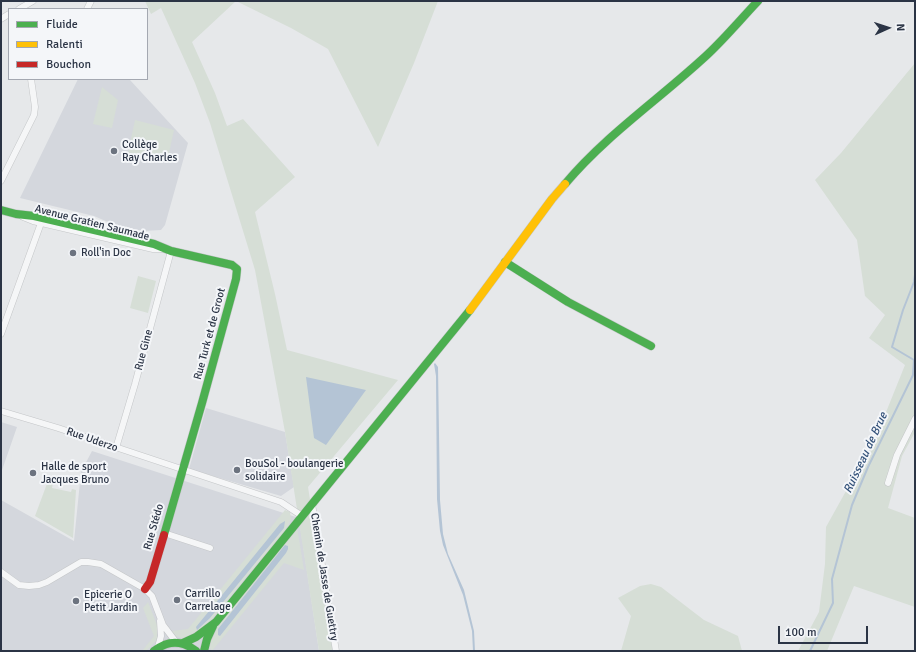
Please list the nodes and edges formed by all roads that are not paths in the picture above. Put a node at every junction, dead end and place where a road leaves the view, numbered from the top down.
1 (33, 1) edge
2 (758, 1) edge
3 (21, 8) edge
4 (31, 80) edge
5 (1, 181) edge
6 (1, 210) edge
7 (16, 214) junction
8 (42, 223) junction
9 (168, 250) junction
10 (505, 262) junction
11 (1, 334) edge
12 (651, 346) dead end
13 (1, 411) edge
14 (915, 420) edge
15 (116, 448) junction
16 (182, 470) junction
17 (888, 484) dead end
18 (312, 504) junction
19 (302, 516) junction
20 (164, 533) junction
21 (210, 548) dead end
22 (1, 572) edge
23 (145, 589) junction
24 (160, 618) junction
25 (216, 622) junction
26 (179, 642) junction
27 (156, 649) edge
28 (196, 651) edge
29 (204, 651) edge
30 (336, 651) edge

1 - 3 street
2 - 10 street
4 - 5 street
6 - 7 street, Avenue Gratien Saumade
7 - 8 street, Avenue Gratien Saumade
7 - 9 street, Avenue Gratien Saumade
8 - 9 street, Avenue Gratien Saumade
8 - 11 street
9 - 15 street, Rue Gine
9 - 16 street, Rue Turk et de Groot
10 - 12 street
10 - 18 street
13 - 15 street, Rue Uderzo
14 - 17 street
15 - 16 street, Rue Uderzo
16 - 19 street, Rue Uderzo
16 - 20 street, Rue Stédo
18 - 19 street
18 - 30 street, Chemin de Jasse de Guettry
19 - 25 street
20 - 21 street
20 - 23 street, Rue Stédo
22 - 23 street
23 - 24 street
24 - 26 street
24 - 27 street
25 - 26 street
25 - 29 street
26 - 27 street
26 - 28 street

